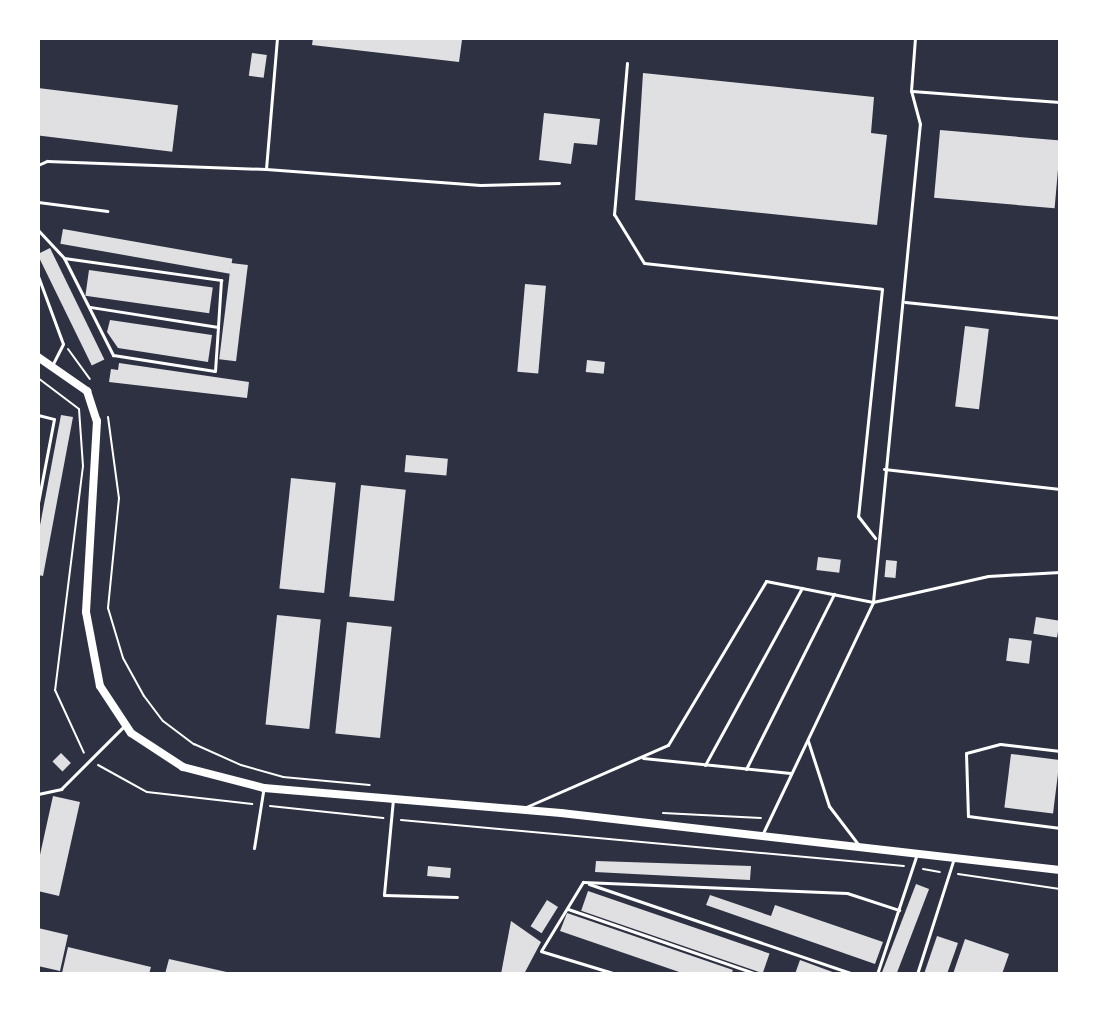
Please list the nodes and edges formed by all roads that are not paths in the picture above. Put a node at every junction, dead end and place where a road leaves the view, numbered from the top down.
1 (277, 38) edge
2 (915, 38) edge
3 (627, 63) dead end
4 (911, 91) junction
5 (1060, 102) edge
6 (38, 165) edge
7 (266, 169) junction
8 (559, 183) dead end
9 (38, 202) edge
10 (107, 211) dead end
11 (38, 230) edge
12 (64, 258) junction
13 (38, 276) edge
14 (903, 302) junction
15 (90, 307) junction
16 (1060, 318) edge
17 (218, 327) junction
18 (38, 357) edge
19 (53, 364) junction
20 (38, 415) edge
21 (884, 469) junction
22 (1060, 489) edge
23 (38, 503) edge
24 (876, 540) junction
25 (1060, 572) edge
26 (802, 588) junction
27 (834, 594) junction
28 (873, 602) junction
29 (125, 725) junction
30 (808, 739) junction
31 (1060, 751) edge
32 (639, 758) junction
33 (705, 765) junction
34 (746, 769) junction
35 (791, 773) junction
36 (264, 788) junction
37 (38, 794) edge
38 (393, 799) junction
39 (519, 810) junction
40 (1060, 828) edge
41 (762, 836) junction
42 (860, 847) junction
43 (254, 848) dead end
44 (917, 853) junction
45 (954, 858) junction
46 (1060, 870) edge
47 (583, 882) junction
48 (457, 897) dead end
49 (567, 909) junction
50 (899, 910) junction
51 (616, 974) edge
52 (757, 974) edge
53 (854, 974) edge
54 (877, 974) edge
55 (917, 974) edge

1 - 7 lane
2 - 4 lane
3 - 24 lane
4 - 5 lane
4 - 14 lane
6 - 7 lane
7 - 8 lane
9 - 10 lane
11 - 12 lane
12 - 15 lane
12 - 17 lane
13 - 19 lane
14 - 16 lane
14 - 21 lane
15 - 17 lane
15 - 17 lane
18 - 19 street
19 - 29 street
20 - 23 lane
21 - 22 lane
21 - 24 lane
24 - 28 lane
25 - 28 lane
26 - 27 lane
26 - 32 lane
26 - 33 lane
27 - 28 lane
27 - 34 lane
28 - 30 lane
29 - 36 street
29 - 37 lane
30 - 35 lane
30 - 42 lane
31 - 40 lane
32 - 33 lane
32 - 39 lane
33 - 34 lane
34 - 35 lane
35 - 41 lane
36 - 38 street
36 - 43 lane
38 - 39 street
38 - 48 lane
39 - 41 street
41 - 42 street
42 - 44 street
44 - 45 street
44 - 50 lane
45 - 46 street
45 - 55 lane
47 - 49 lane
47 - 50 lane
47 - 53 lane
49 - 51 lane
49 - 52 lane
50 - 54 lane

